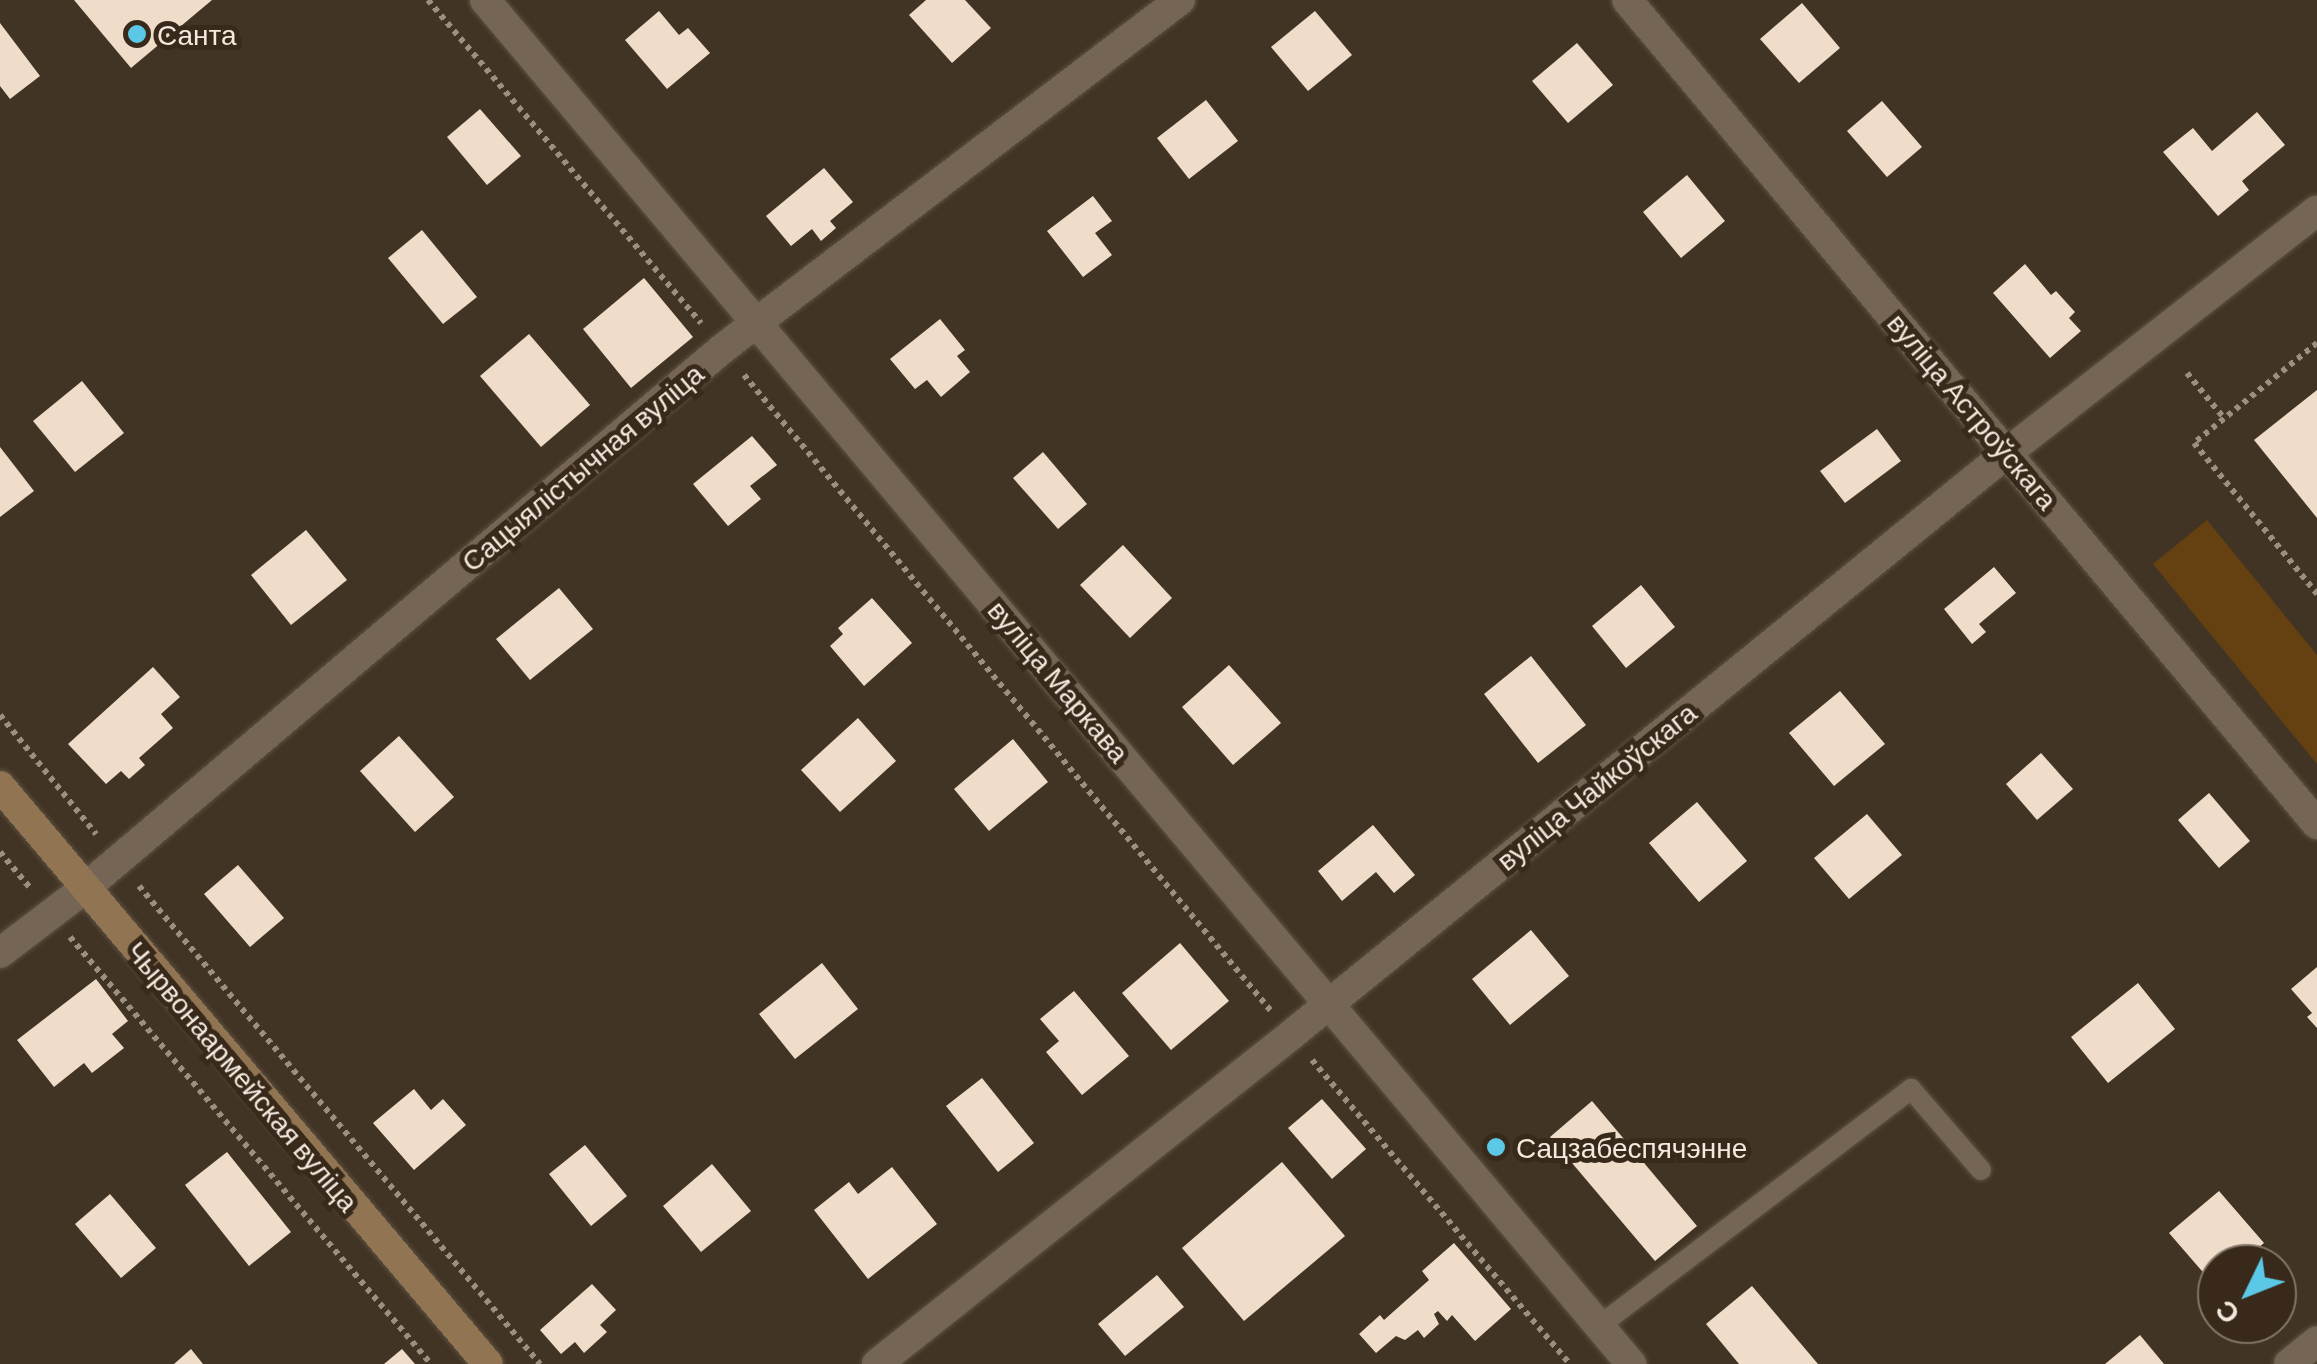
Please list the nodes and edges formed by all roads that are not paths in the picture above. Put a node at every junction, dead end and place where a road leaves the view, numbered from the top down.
1 (486, 0) edge
2 (1180, 0) edge
3 (1627, 0) edge
4 (2317, 211) edge
5 (756, 321) junction
6 (2008, 452) junction
7 (0, 786) edge
8 (2317, 824) edge
9 (84, 889) junction
10 (0, 954) edge
11 (1329, 1002) junction
12 (1981, 1170) dead end
13 (1599, 1326) junction
14 (2317, 1341) edge
15 (488, 1364) edge
16 (877, 1364) edge
17 (1630, 1364) edge
18 (2289, 1364) edge

1 - 5 street, вуліца Маркава
2 - 5 street, Сацыялістычная вуліца
3 - 6 street, вуліца Астроўскага
4 - 6 street, вуліца Чайкоўскага
5 - 9 street, Сацыялістычная вуліца
5 - 11 street, вуліца Маркава
6 - 8 street, вуліца Астроўскага
6 - 11 street, вуліца Чайкоўскага
7 - 9 main road, Чырвонаармейская вуліца
9 - 10 street, Сацыялістычная вуліца
9 - 15 main road, Чырвонаармейская вуліца
11 - 13 street, вуліца Маркава
11 - 16 street, вуліца Чайкоўскага
12 - 13 lane
13 - 17 street, вуліца Маркава
14 - 18 street

